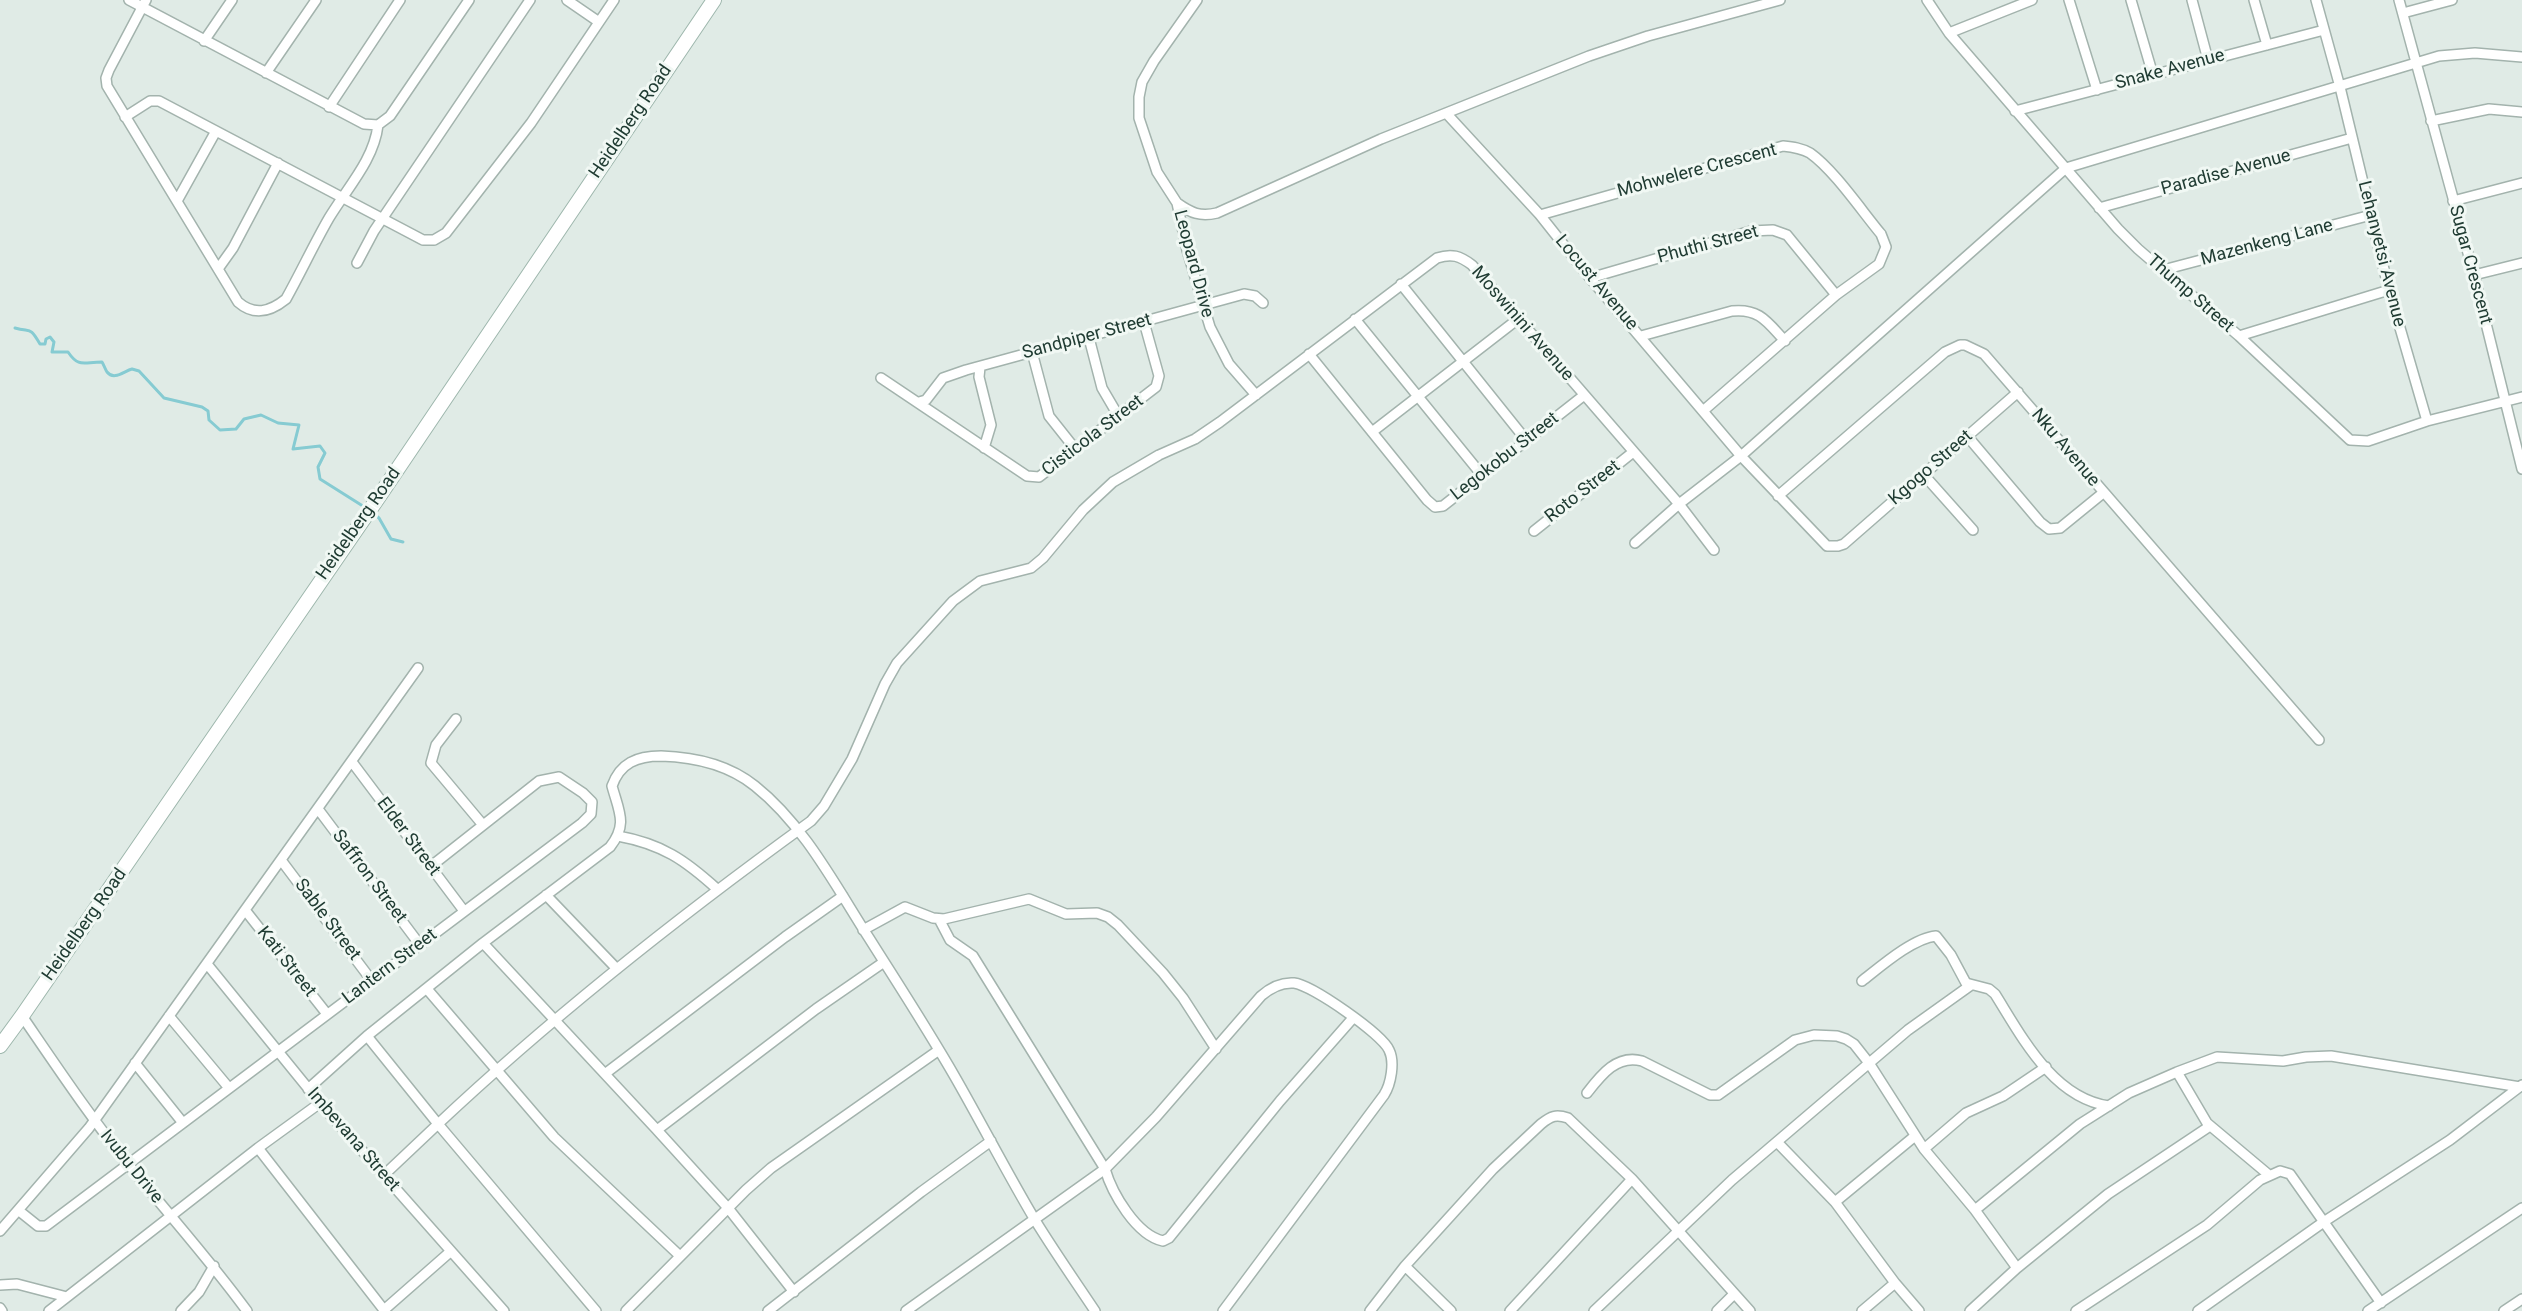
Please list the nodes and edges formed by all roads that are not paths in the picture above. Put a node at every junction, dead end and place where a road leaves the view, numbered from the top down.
1 (129, 0) edge
2 (232, 0) edge
3 (316, 0) edge
4 (400, 0) edge
5 (469, 0) edge
6 (530, 0) edge
7 (567, 0) edge
8 (614, 0) edge
9 (714, 0) edge
10 (1197, 0) edge
11 (1780, 0) edge
12 (1927, 0) edge
13 (2032, 0) edge
14 (2069, 0) edge
15 (2131, 0) edge
16 (2192, 0) edge
17 (2254, 0) edge
18 (2316, 0) edge
19 (2399, 0) edge
20 (2452, 0) edge
21 (144, 4) edge
22 (2403, 13) junction
23 (599, 22) junction
24 (2324, 30) junction
25 (1949, 33) junction
26 (204, 41) junction
27 (2267, 45) junction
28 (2522, 57) edge
29 (2208, 60) junction
30 (2416, 62) junction
31 (266, 74) junction
32 (2153, 75) junction
33 (2340, 87) junction
34 (2097, 90) junction
35 (329, 107) junction
36 (2015, 111) junction
37 (2522, 112) edge
38 (1446, 113) junction
39 (126, 117) junction
40 (2431, 121) junction
41 (378, 125) junction
42 (216, 131) junction
43 (2352, 138) junction
44 (278, 164) junction
45 (2066, 168) junction
46 (2522, 183) edge
47 (342, 197) junction
48 (177, 201) junction
49 (2453, 201) junction
50 (1177, 203) junction
51 (2099, 208) junction
52 (1540, 215) junction
53 (2371, 215) junction
54 (382, 219) junction
55 (357, 263) dead end
56 (2522, 263) edge
57 (218, 269) junction
58 (2163, 270) junction
59 (2474, 276) junction
60 (1590, 278) junction
61 (1401, 284) junction
62 (2389, 290) junction
63 (1836, 295) junction
64 (1263, 303) dead end
65 (1204, 306) junction
66 (1356, 319) junction
67 (1518, 319) junction
68 (1144, 322) junction
69 (1641, 336) junction
70 (2239, 336) junction
71 (1089, 338) junction
72 (1785, 341) junction
73 (1032, 352) junction
74 (1309, 354) junction
75 (1464, 362) junction
76 (980, 367) junction
77 (881, 378) dead end
78 (2018, 392) junction
79 (1256, 395) junction
80 (1583, 396) junction
81 (1417, 397) junction
82 (2522, 397) edge
83 (2506, 401) junction
84 (919, 402) junction
85 (1703, 411) junction
86 (1119, 417) junction
87 (2427, 421) junction
88 (1372, 432) junction
89 (1968, 437) junction
90 (1526, 440) junction
91 (984, 447) junction
92 (1076, 450) junction
93 (1632, 453) junction
94 (1741, 456) junction
95 (2522, 469) edge
96 (1481, 474) junction
97 (1924, 475) junction
98 (2103, 493) junction
99 (1778, 496) junction
100 (1679, 504) junction
101 (1973, 530) dead end
102 (1534, 531) dead end
103 (1635, 543) dead end
104 (1844, 544) joint
105 (1714, 550) dead end
106 (418, 668) dead end
107 (456, 719) dead end
108 (2319, 740) dead end
109 (352, 762) junction
110 (318, 809) junction
111 (483, 825) junction
112 (799, 830) junction
113 (618, 836) junction
114 (281, 860) junction
115 (430, 867) junction
116 (717, 889) junction
117 (546, 895) junction
118 (843, 896) junction
119 (245, 910) junction
120 (464, 911) junction
121 (939, 919) junction
122 (864, 930) junction
123 (483, 943) junction
124 (420, 945) junction
125 (884, 962) junction
126 (207, 964) junction
127 (616, 969) junction
128 (372, 981) junction
129 (1862, 981) dead end
130 (1971, 986) junction
131 (427, 989) junction
132 (327, 1014) junction
133 (22, 1016) junction
134 (169, 1016) junction
135 (1353, 1018) junction
136 (553, 1020) junction
137 (367, 1036) junction
138 (0, 1046) edge
139 (1216, 1049) junction
140 (939, 1050) junction
141 (277, 1052) junction
142 (135, 1063) junction
143 (1869, 1063) junction
144 (2046, 1067) junction
145 (495, 1071) junction
146 (2177, 1072) junction
147 (606, 1073) junction
148 (2521, 1086) edge
149 (229, 1088) junction
150 (308, 1089) junction
151 (1587, 1092) dead end
152 (320, 1103) junction
153 (2109, 1106) junction
154 (94, 1121) junction
155 (183, 1123) junction
156 (438, 1124) junction
157 (2210, 1126) junction
158 (657, 1130) junction
159 (1915, 1136) junction
160 (992, 1142) junction
161 (1777, 1142) junction
162 (258, 1148) junction
163 (1924, 1149) junction
164 (128, 1164) junction
165 (1105, 1169) junction
166 (2269, 1174) junction
167 (384, 1175) junction
168 (1632, 1179) junction
169 (1835, 1202) junction
170 (728, 1208) junction
171 (2522, 1208) edge
172 (18, 1210) junction
173 (1975, 1210) junction
174 (171, 1217) junction
175 (1035, 1219) junction
176 (2325, 1221) junction
177 (1679, 1230) junction
178 (0, 1231) edge
179 (450, 1252) junction
180 (680, 1256) junction
181 (214, 1266) junction
182 (1405, 1266) junction
183 (2017, 1268) junction
184 (1895, 1283) junction
185 (0, 1285) edge
186 (794, 1292) junction
187 (1734, 1294) junction
188 (67, 1297) junction
189 (2522, 1299) edge
190 (2381, 1303) junction
191 (49, 1311) edge
192 (181, 1311) edge
193 (247, 1311) edge
194 (383, 1311) edge
195 (504, 1311) edge
196 (596, 1311) edge
197 (626, 1311) edge
198 (768, 1311) edge
199 (906, 1311) edge
200 (1095, 1311) edge
201 (1223, 1311) edge
202 (1370, 1311) edge
203 (1451, 1311) edge
204 (1510, 1311) edge
205 (1594, 1311) edge
206 (1717, 1311) edge
207 (1750, 1311) edge
208 (1862, 1311) edge
209 (1919, 1311) edge
210 (1970, 1311) edge
211 (2076, 1311) edge
212 (2198, 1311) edge
213 (2368, 1311) edge
214 (2504, 1311) edge

1 - 21 street
2 - 26 street
3 - 31 street
4 - 35 street
5 - 41 street
6 - 54 street
7 - 23 street
8 - 23 street
9 - 133 main road, Heidelberg Road
10 - 50 street, Leopard Drive
11 - 38 street
12 - 25 street, Thump Street
13 - 25 street
14 - 34 street
15 - 32 street
16 - 29 street
17 - 27 street
18 - 24 street, Lehanyetsi Avenue
19 - 22 street, Sugar Crescent
20 - 22 street
21 - 26 street
21 - 39 street
22 - 30 street, Sugar Crescent
23 - 54 street
24 - 27 street, Snake Avenue
24 - 33 street, Lehanyetsi Avenue
25 - 36 street, Thump Street
26 - 31 street
27 - 29 street, Snake Avenue
28 - 30 street
29 - 32 street, Snake Avenue
30 - 33 street
30 - 40 street, Sugar Crescent
31 - 35 street
32 - 34 street, Snake Avenue
33 - 43 street, Lehanyetsi Avenue
33 - 45 street
34 - 36 street, Snake Avenue
35 - 41 street
36 - 45 street, Thump Street
37 - 40 street
38 - 50 street
38 - 52 street, Locust Avenue
39 - 42 street
39 - 48 street
40 - 49 street, Sugar Crescent
41 - 47 street
42 - 44 street
42 - 48 street
43 - 51 street, Paradise Avenue
43 - 53 street, Lehanyetsi Avenue
44 - 47 street
44 - 57 street
45 - 51 street, Thump Street
45 - 94 street
46 - 49 street
47 - 54 street
47 - 57 street
48 - 57 street
49 - 59 street, Sugar Crescent
50 - 65 street, Leopard Drive
51 - 58 street, Thump Street
52 - 60 street, Locust Avenue
52 - 63 street, Mohwelere Crescent
53 - 58 street, Mazenkeng Lane
53 - 62 street, Lehanyetsi Avenue
54 - 55 street
56 - 59 street
58 - 70 street, Thump Street
59 - 83 street, Sugar Crescent
60 - 63 street, Phuthi Street
60 - 69 street, Locust Avenue
61 - 66 street, Moswinini Avenue
61 - 67 street, Moswinini Avenue
61 - 75 street
62 - 70 street
62 - 87 street, Lehanyetsi Avenue
63 - 72 street, Mohwelere Crescent
64 - 65 street, Sandpiper Street
65 - 68 street, Sandpiper Street
65 - 79 street, Leopard Drive
66 - 74 street, Moswinini Avenue
66 - 81 street
67 - 75 street
67 - 80 street, Moswinini Avenue
68 - 71 street, Sandpiper Street
68 - 86 street, Cisticola Street
69 - 72 street
69 - 85 street, Locust Avenue
70 - 87 street, Thump Street
71 - 73 street, Sandpiper Street
71 - 86 street
72 - 85 street, Mohwelere Crescent
73 - 76 street, Sandpiper Street
73 - 92 street
74 - 79 street, Moswinini Avenue
74 - 88 street
75 - 81 street
75 - 90 street
76 - 84 street, Sandpiper Street
76 - 91 street
77 - 84 street, Cisticola Street
78 - 89 street, Kgogo Street
78 - 98 street, Nku Avenue
78 - 99 street, Nku Avenue
79 - 112 street, Moswinini Avenue
80 - 90 street, Legokobu Street
80 - 93 street, Moswinini Avenue
81 - 88 street
81 - 96 street
82 - 83 street, Thump Street
83 - 87 street, Thump Street
83 - 95 street, Sugar Crescent
84 - 91 street, Cisticola Street
85 - 94 street, Locust Avenue
86 - 92 street, Cisticola Street
88 - 96 street, Legokobu Street
89 - 97 street, Kgogo Street
89 - 98 street
90 - 96 street, Legokobu Street
91 - 92 street, Cisticola Street
93 - 100 street, Moswinini Avenue
93 - 102 street, Roto Street
94 - 99 street, Locust Avenue
94 - 100 street
97 - 101 street
97 - 104 street, Kgogo Street
98 - 108 street, Nku Avenue
99 - 104 street, Locust Avenue
100 - 103 street
100 - 105 street, Moswinini Avenue
106 - 109 street
107 - 111 street
109 - 110 street
109 - 115 street, Elder Street
110 - 114 street
110 - 124 street, Saffron Street
111 - 115 street, Lantern Street
111 - 120 street, Lantern Street
112 - 113 street
112 - 116 street, Moswinini Avenue
112 - 118 street
113 - 116 street
113 - 117 street
114 - 119 street
114 - 128 street, Sable Street
115 - 120 street, Elder Street
116 - 127 street, Moswinini Avenue
117 - 123 street
117 - 127 street
118 - 122 street
118 - 147 street
119 - 126 street
119 - 132 street, Kati Street
120 - 124 street, Lantern Street
121 - 122 street
121 - 139 street
121 - 165 street
122 - 125 street
123 - 131 street
123 - 136 street
124 - 128 street, Lantern Street
125 - 140 street
125 - 158 street
126 - 134 street
126 - 141 street, Imbevana Street
127 - 136 street, Moswinini Avenue
128 - 132 street, Lantern Street
129 - 130 street
130 - 143 street
130 - 144 street
131 - 137 street
131 - 145 street
132 - 141 street, Lantern Street
133 - 138 main road, Heidelberg Road
133 - 154 street, Ivubu Drive
134 - 142 street
134 - 149 street
135 - 139 street
135 - 165 street
135 - 201 street
136 - 145 street, Moswinini Avenue
136 - 147 street
137 - 150 street
137 - 156 street
139 - 165 street
140 - 160 street
140 - 170 street
141 - 149 street, Lantern Street
141 - 150 street, Imbevana Street
142 - 154 street
142 - 155 street
143 - 151 street
143 - 159 street
143 - 161 street
144 - 153 street
144 - 163 street
145 - 156 street, Moswinini Avenue
145 - 180 street
146 - 148 street
146 - 153 street
146 - 157 street
147 - 158 street
148 - 176 street
149 - 155 street, Lantern Street
150 - 152 street, Imbevana Street
152 - 162 street
152 - 167 street, Imbevana Street
153 - 173 street
154 - 164 street, Ivubu Drive
154 - 172 street
155 - 164 street, Lantern Street
156 - 167 street, Moswinini Avenue
156 - 196 street
157 - 166 street
157 - 183 street
158 - 170 street
159 - 163 street
159 - 169 street
160 - 175 street
160 - 186 street
161 - 169 street
161 - 177 street
162 - 174 street
162 - 194 street
163 - 173 street
164 - 172 street, Lantern Street
164 - 174 street, Ivubu Drive
165 - 175 street
166 - 176 street
166 - 211 street
167 - 179 street, Imbevana Street
168 - 177 street
168 - 182 street
168 - 204 street
169 - 184 street
170 - 180 street
170 - 186 street
171 - 190 street
172 - 178 street
173 - 183 street
174 - 181 street, Ivubu Drive
174 - 188 street
175 - 199 street
175 - 200 street
176 - 190 street
176 - 212 street
177 - 187 street
177 - 205 street
179 - 194 street
179 - 195 street, Imbevana Street
180 - 197 street
181 - 192 street
181 - 193 street, Ivubu Drive
182 - 202 street
182 - 203 street
183 - 210 street
184 - 208 street
184 - 209 street
185 - 188 street
186 - 198 street
187 - 206 street
187 - 207 street
188 - 191 street
189 - 214 street
190 - 213 street

